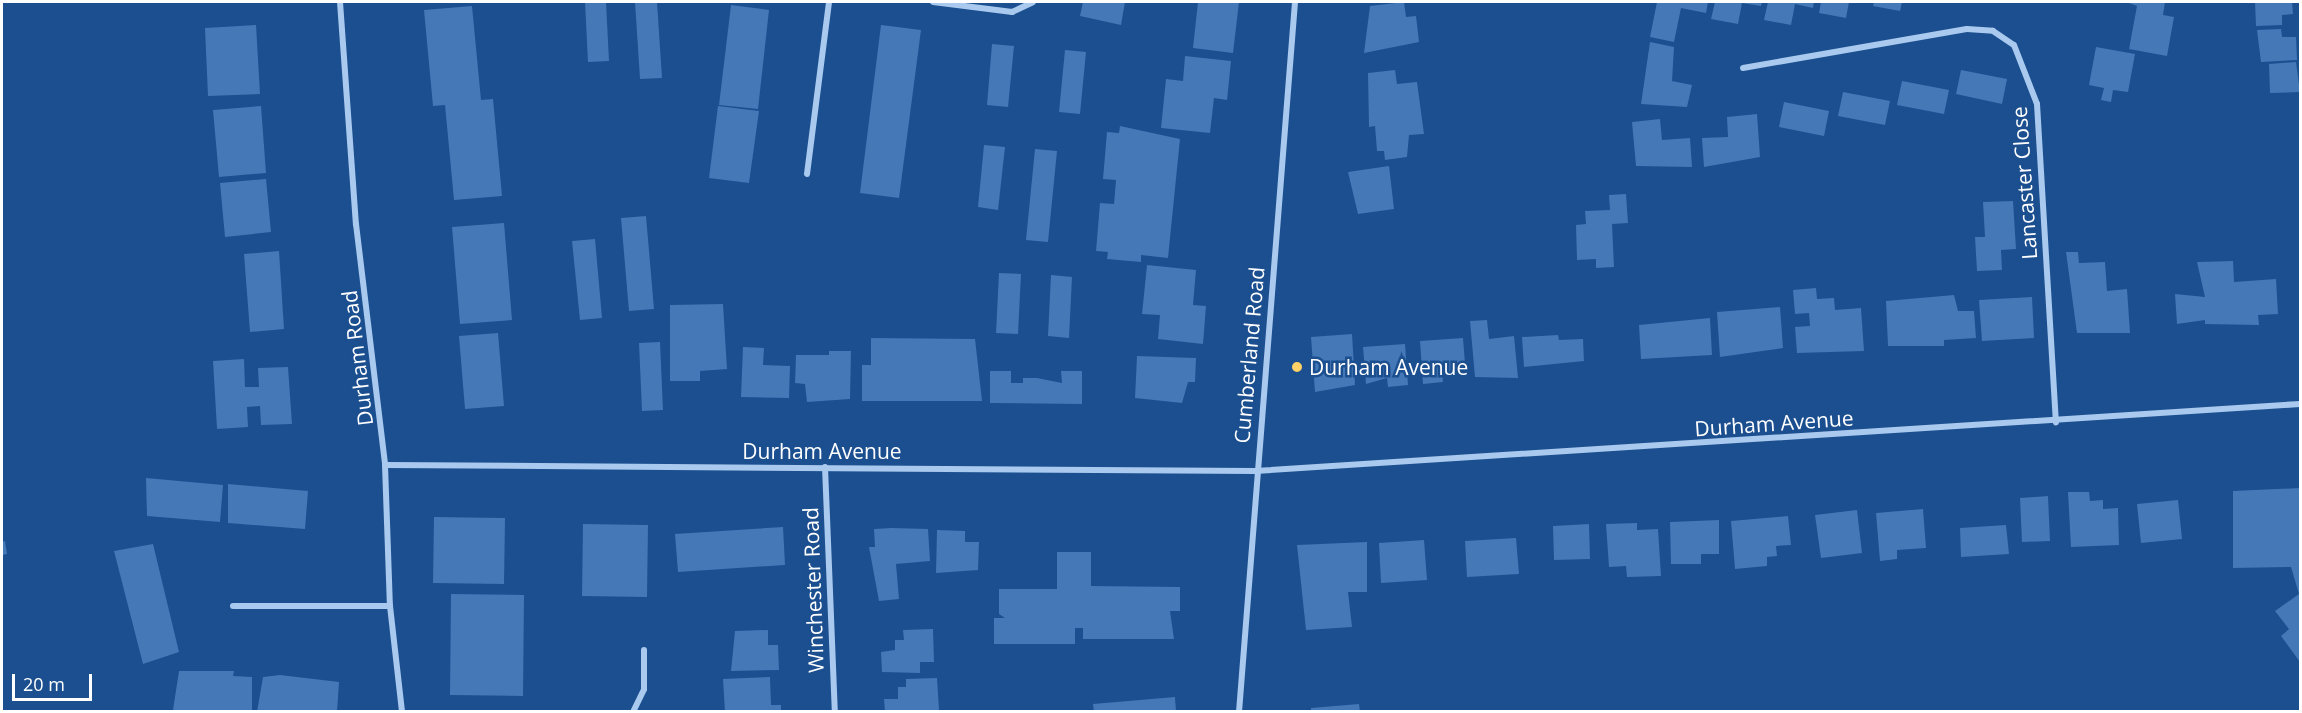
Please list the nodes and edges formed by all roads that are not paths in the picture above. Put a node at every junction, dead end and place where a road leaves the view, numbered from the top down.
1 (340, 2) edge
2 (829, 2) edge
3 (933, 2) edge
4 (1033, 2) edge
5 (1295, 2) edge
6 (1743, 68) dead end
7 (807, 174) dead end
8 (2301, 405) edge
9 (2056, 422) junction
10 (385, 465) junction
11 (825, 467) junction
12 (1255, 471) junction
13 (233, 606) dead end
14 (390, 606) junction
15 (644, 650) dead end
16 (402, 711) edge
17 (633, 711) edge
18 (835, 711) edge
19 (1239, 711) edge

1 - 10 street, Durham Road
2 - 7 street
3 - 4 street
5 - 12 street, Cumberland Road
6 - 9 street, Lancaster Close
8 - 9 street, Durham Avenue
9 - 12 street, Durham Avenue
10 - 11 street, Durham Avenue
10 - 14 street, Durham Road
11 - 12 street, Durham Avenue
11 - 18 street, Winchester Road
12 - 19 street, Cumberland Road
13 - 14 street
14 - 16 street, Durham Road
15 - 17 street

